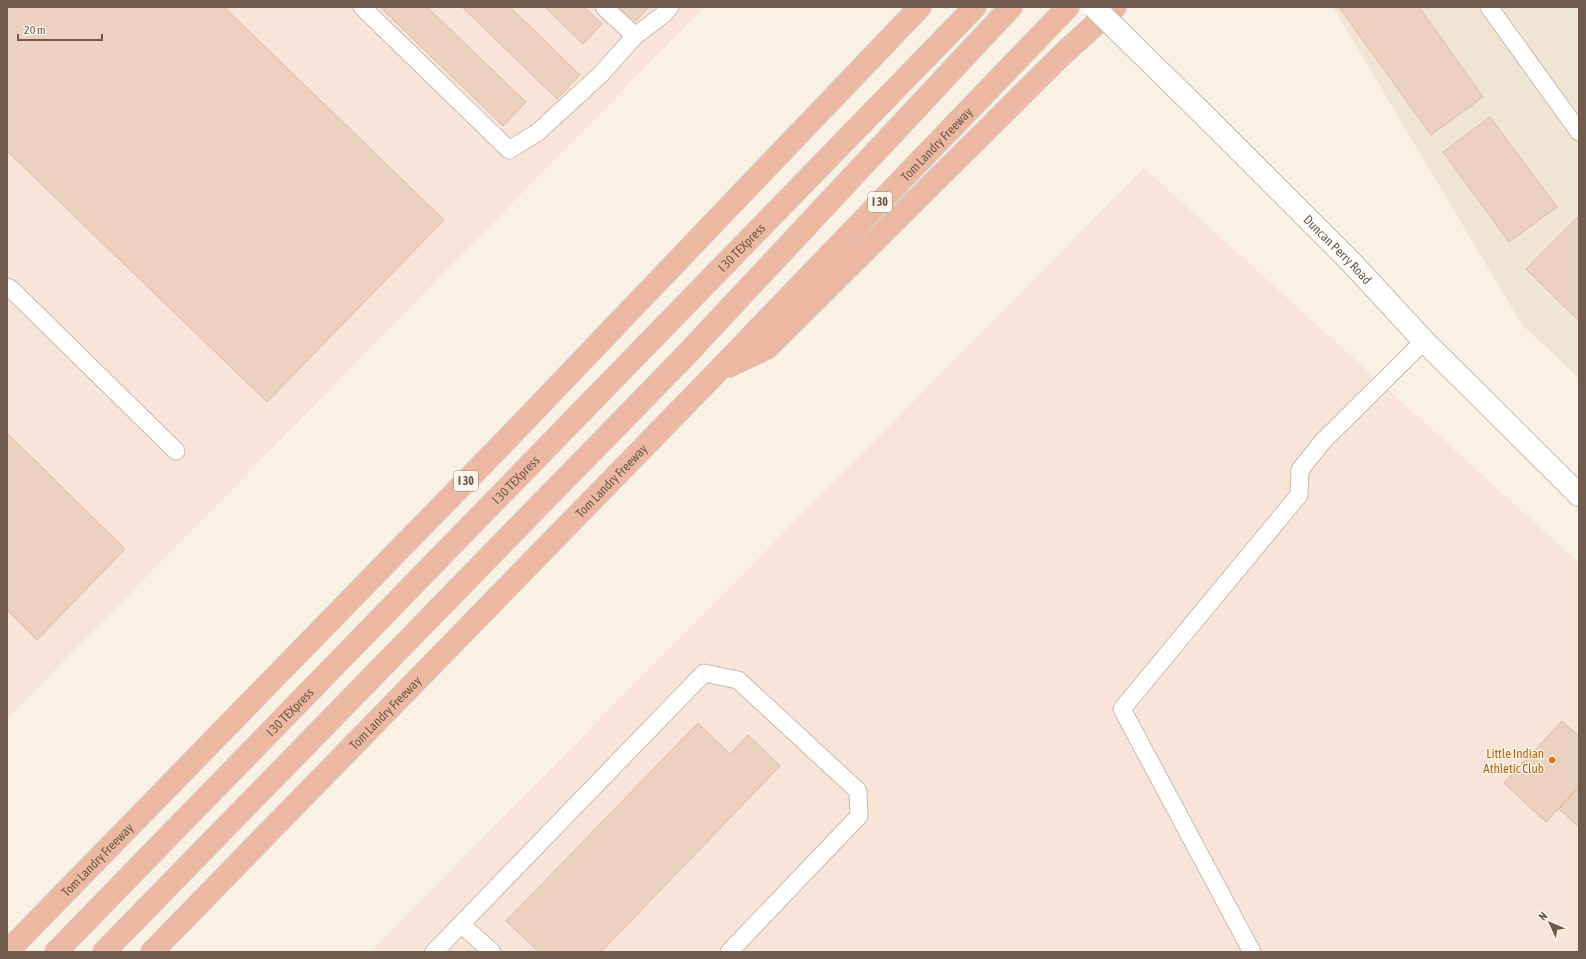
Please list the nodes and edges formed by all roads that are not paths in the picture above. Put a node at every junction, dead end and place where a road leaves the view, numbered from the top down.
1 (362, 7) edge
2 (604, 7) edge
3 (670, 7) edge
4 (920, 7) edge
5 (975, 7) edge
6 (1010, 7) edge
7 (1068, 7) edge
8 (1094, 7) edge
9 (1115, 7) edge
10 (1489, 7) edge
11 (635, 36) junction
12 (1579, 132) edge
13 (7, 287) edge
14 (1424, 341) junction
15 (717, 372) junction
16 (176, 451) dead end
17 (1579, 495) edge
18 (461, 924) junction
19 (7, 952) edge
20 (56, 952) edge
21 (104, 952) edge
22 (152, 952) edge
23 (434, 952) edge
24 (492, 952) edge
25 (729, 952) edge
26 (1252, 952) edge

1 - 11 lane
2 - 11 lane
3 - 11 lane
4 - 19 highway, Tom Landry Freeway / I 30
5 - 20 highway, I 30 TEXpress
6 - 21 highway
7 - 15 highway, Tom Landry Freeway / I 30
8 - 14 street, Duncan Perry Road, bridge
9 - 15 highway
10 - 12 lane
13 - 16 lane
14 - 17 street, Duncan Perry Road
14 - 26 lane
15 - 22 highway, Tom Landry Freeway / I 30
18 - 23 lane
18 - 24 lane
18 - 25 lane

